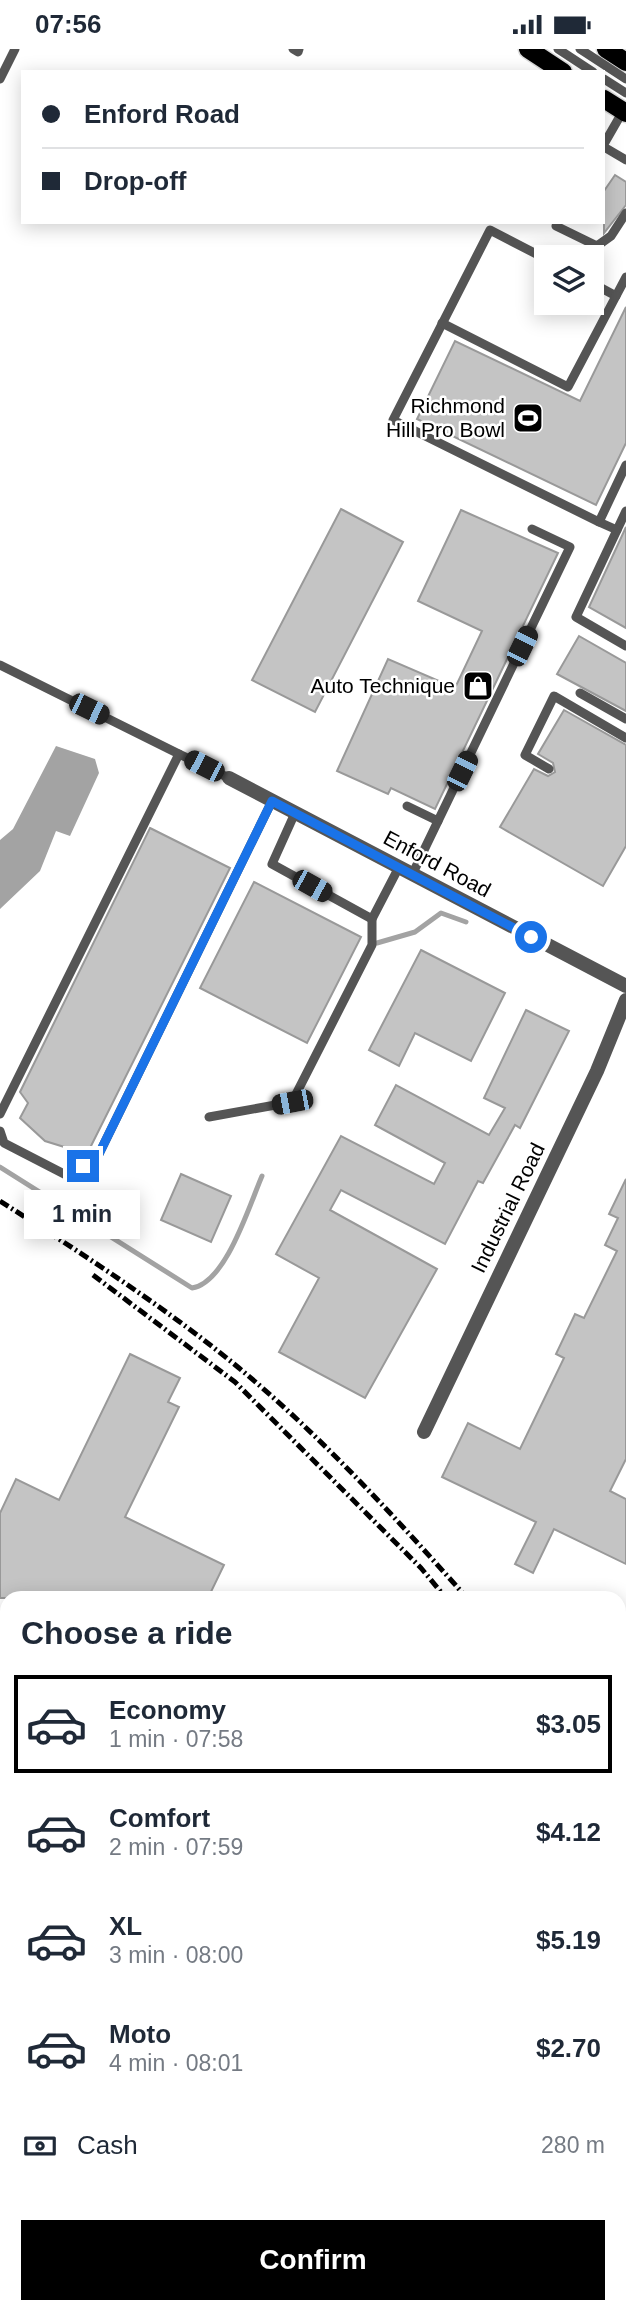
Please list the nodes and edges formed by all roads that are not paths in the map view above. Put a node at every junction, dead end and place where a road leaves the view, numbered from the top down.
1 (15, 49) edge
2 (293, 49) edge
3 (299, 49) edge
4 (528, 49) edge
5 (558, 49) edge
6 (580, 49) edge
7 (606, 49) edge
8 (626, 62) edge
9 (559, 70) edge
10 (590, 70) edge
11 (0, 79) edge
12 (626, 79) edge
13 (605, 80) edge
14 (605, 99) edge
15 (625, 106) edge
16 (605, 143) edge
17 (605, 146) edge
18 (626, 160) edge
19 (626, 212) edge
20 (556, 224) edge
21 (534, 253) edge
22 (626, 277) edge
23 (604, 290) edge
24 (616, 296) junction
25 (442, 323) junction
26 (626, 465) edge
27 (626, 511) edge
28 (598, 521) junction
29 (532, 529) dead end
30 (617, 530) junction
31 (626, 646) edge
32 (0, 665) edge
33 (580, 693) dead end
34 (626, 719) edge
35 (626, 738) edge
36 (179, 754) junction
37 (549, 769) dead end
38 (229, 778) joint
39 (272, 801) junction
40 (407, 806) dead end
41 (295, 813) junction
42 (438, 821) junction
43 (399, 867) junction
44 (412, 875) junction
45 (372, 919) junction
46 (626, 986) edge
47 (626, 1000) edge
48 (0, 1114) edge
49 (209, 1117) dead end
50 (0, 1131) edge
51 (424, 1432) dead end

1 - 11 lane
2 - 3 lane
4 - 9 main road
5 - 10 lane
6 - 12 lane
7 - 8 main road
13 - 15 lane
14 - 15 main road
15 - 16 lane
17 - 18 lane
19 - 20 lane
21 - 25 lane
22 - 24 lane
23 - 24 lane
24 - 25 lane
25 - 28 lane
26 - 28 lane
27 - 30 lane
28 - 30 lane
29 - 42 lane
30 - 31 lane
32 - 36 lane
33 - 34 lane
35 - 37 lane
36 - 38 lane
36 - 48 lane
38 - 39 street, Enford Road
39 - 41 street, Enford Road
39 - 50 lane
40 - 42 lane
41 - 43 street, Enford Road
41 - 45 lane
42 - 44 lane
43 - 44 street, Enford Road
43 - 45 lane
44 - 46 street, Enford Road
45 - 49 lane
47 - 51 street, Industrial Road

